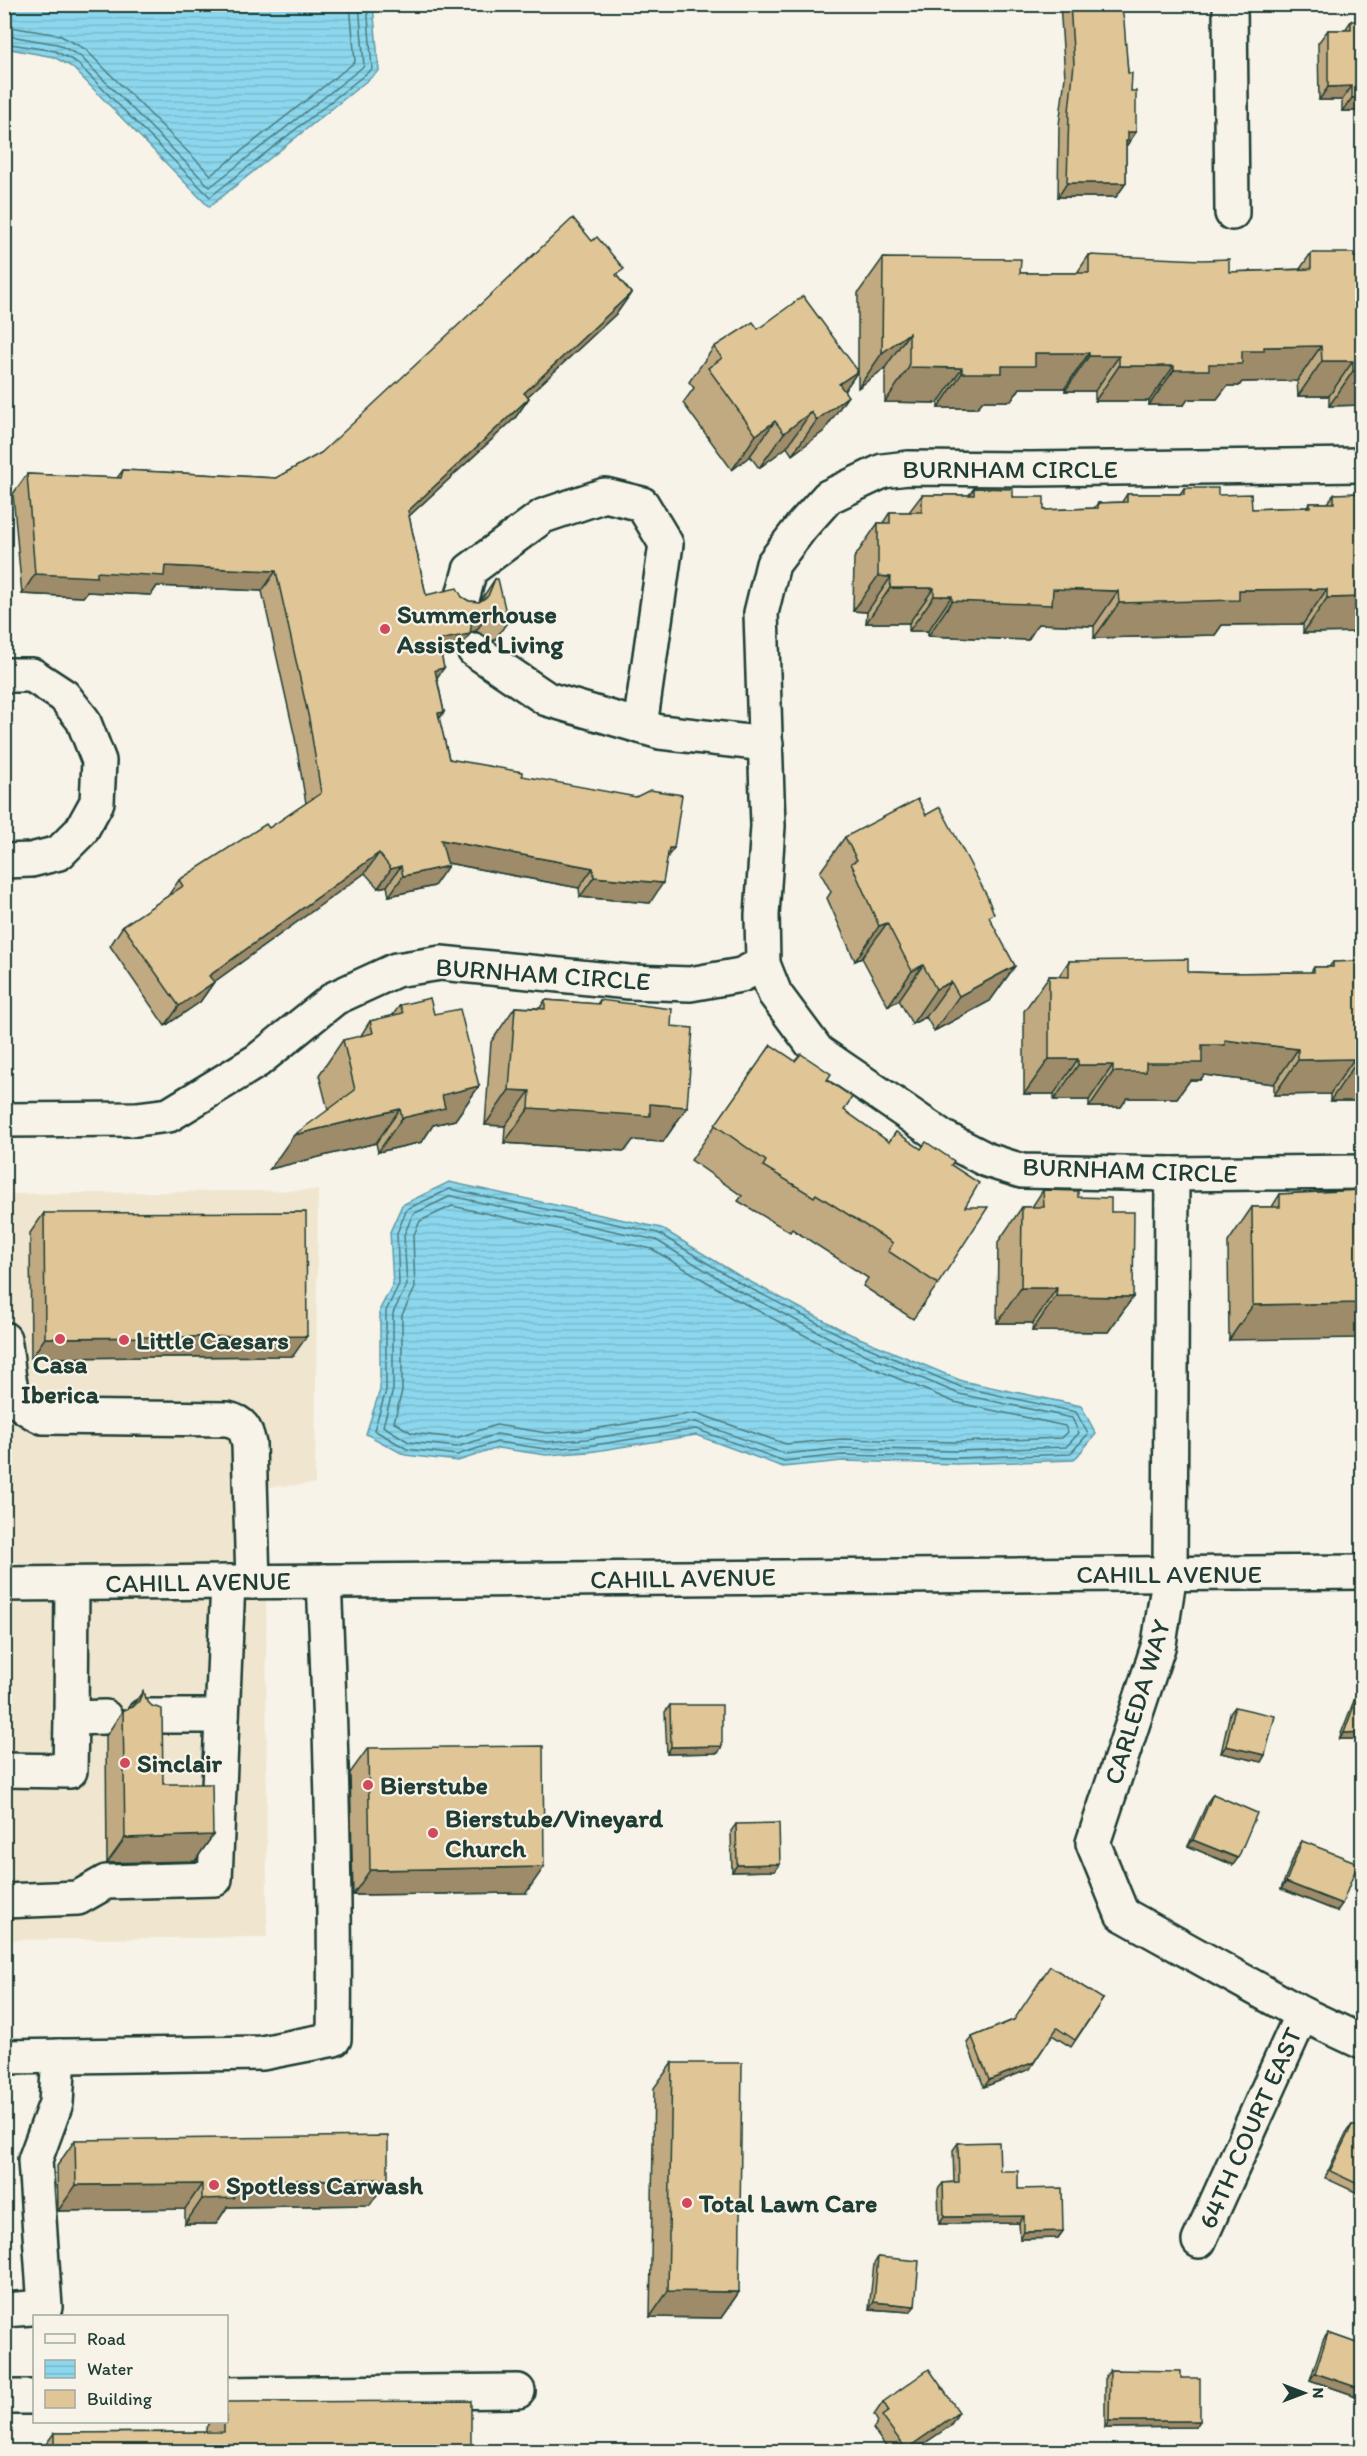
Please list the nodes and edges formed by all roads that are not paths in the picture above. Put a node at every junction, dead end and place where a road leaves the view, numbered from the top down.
1 (1230, 4) edge
2 (1232, 213) dead end
3 (1362, 465) edge
4 (461, 603) edge
5 (474, 650) edge
6 (4, 675) edge
7 (640, 726) junction
8 (766, 744) junction
9 (4, 861) edge
10 (763, 964) junction
11 (4, 1120) edge
12 (1362, 1172) edge
13 (1172, 1174) junction
14 (4, 1340) edge
15 (1362, 1572) edge
16 (1170, 1573) junction
17 (324, 1581) junction
18 (241, 1582) junction
19 (72, 1583) junction
20 (4, 1584) edge
21 (144, 1716) edge
22 (222, 1716) junction
23 (105, 1717) dead end
24 (71, 1718) junction
25 (4, 1770) edge
26 (4, 1901) edge
27 (1302, 2014) junction
28 (1362, 2042) edge
29 (59, 2056) junction
30 (4, 2057) edge
31 (1199, 2241) dead end
32 (4, 2310) edge
33 (518, 2391) dead end
34 (228, 2394) edge
35 (4, 2397) edge
36 (33, 2397) edge

1 - 2 street
3 - 8 street, BURNHAM CIRCLE
4 - 7 street
5 - 7 street
6 - 9 street
7 - 8 street
8 - 10 street, BURNHAM CIRCLE
10 - 11 street, BURNHAM CIRCLE
10 - 13 street, BURNHAM CIRCLE
12 - 13 street, BURNHAM CIRCLE
13 - 16 street, CARLEDA WAY
14 - 18 street
15 - 16 street, CAHILL AVENUE
16 - 17 street, CAHILL AVENUE
16 - 27 street, CARLEDA WAY
17 - 18 street, CAHILL AVENUE
17 - 29 street
18 - 19 street, CAHILL AVENUE
18 - 22 street
19 - 20 street, CAHILL AVENUE
19 - 24 street
21 - 22 street
22 - 26 street
23 - 24 street
24 - 25 street
27 - 28 street, CARLEDA WAY
27 - 31 street, 64TH COURT EAST
29 - 30 street
29 - 32 street
33 - 34 street
35 - 36 street

